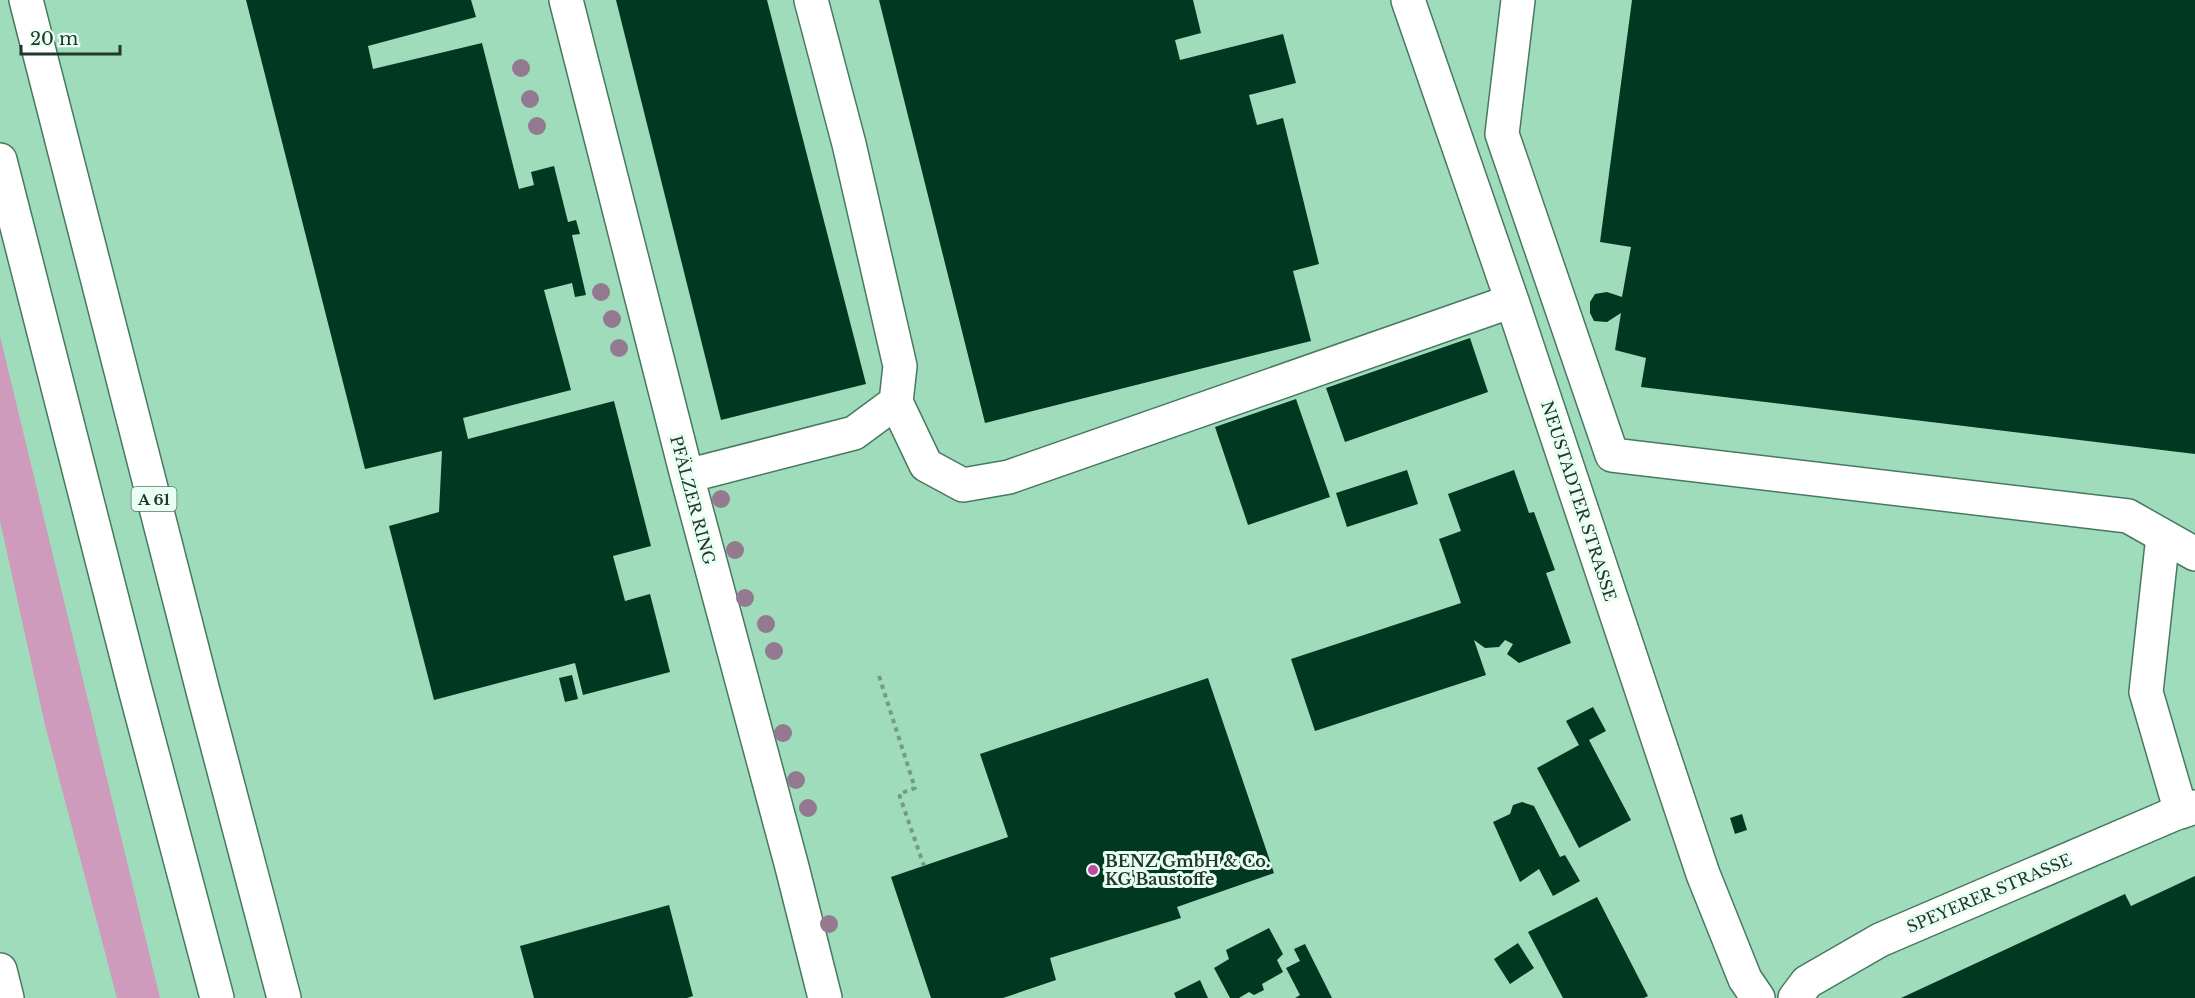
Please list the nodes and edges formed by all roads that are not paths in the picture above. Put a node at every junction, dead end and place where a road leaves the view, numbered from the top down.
1 (26, 0) edge
2 (566, 0) edge
3 (811, 0) edge
4 (1408, 0) edge
5 (1518, 0) edge
6 (0, 159) edge
7 (1512, 301) junction
8 (896, 402) junction
9 (687, 476) junction
10 (2163, 536) junction
11 (2195, 554) edge
12 (2188, 810) edge
13 (0, 970) edge
14 (7, 998) edge
15 (217, 998) edge
16 (284, 998) edge
17 (825, 998) edge
18 (1758, 998) edge
19 (1796, 998) edge

1 - 16 main road, A 61
2 - 9 main road, PFÄLZER RING
3 - 8 main road
4 - 7 main road, NEUSTADTER STRASSE
5 - 10 main road
6 - 15 main road
7 - 8 main road
7 - 18 main road, NEUSTADTER STRASSE
8 - 9 main road
9 - 17 main road, PFÄLZER RING
10 - 11 main road
10 - 12 main road
12 - 19 main road, SPEYERER STRASSE
13 - 14 main road

